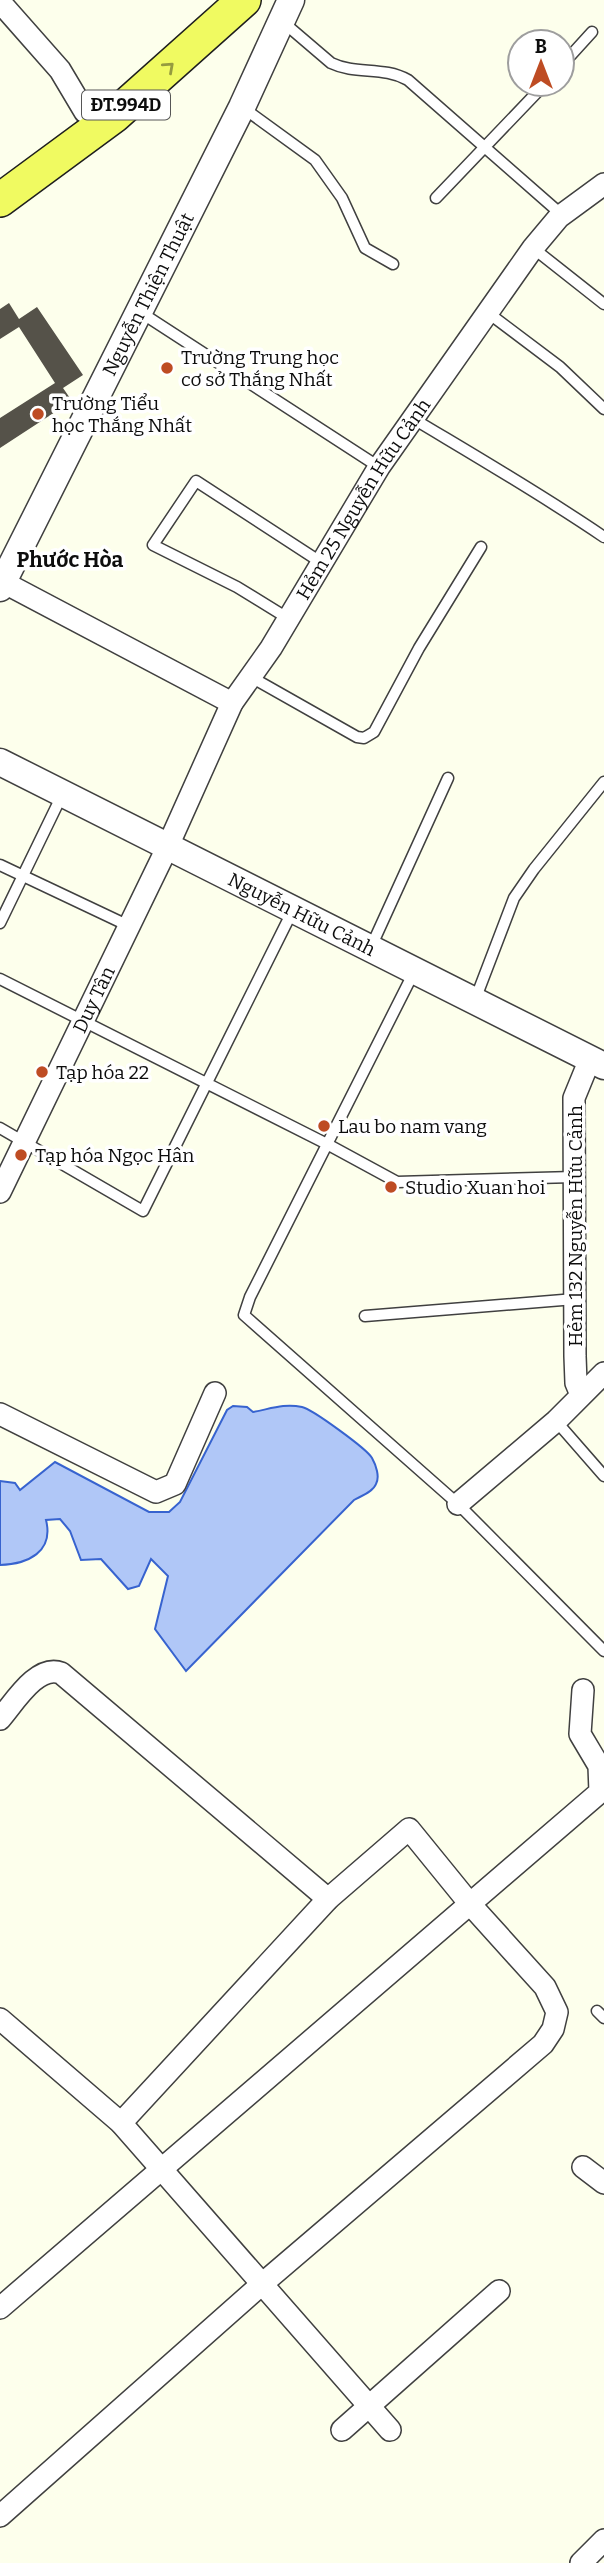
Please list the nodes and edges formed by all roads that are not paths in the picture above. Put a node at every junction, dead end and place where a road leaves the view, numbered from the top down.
1 (212, 0) edge
2 (244, 0) edge
3 (0, 2) edge
4 (286, 10) edge
5 (592, 32) dead end
6 (576, 50) edge
7 (532, 98) edge
8 (242, 107) junction
9 (85, 112) junction
10 (486, 148) junction
11 (0, 174) edge
12 (604, 184) edge
13 (436, 198) dead end
14 (0, 200) edge
15 (562, 215) junction
16 (533, 248) junction
17 (393, 264) dead end
18 (604, 304) edge
19 (138, 310) junction
20 (487, 312) junction
21 (604, 409) edge
22 (412, 418) junction
23 (379, 467) junction
24 (604, 537) edge
25 (481, 547) dead end
26 (322, 563) junction
27 (1, 585) edge
28 (289, 619) junction
29 (251, 677) junction
30 (232, 703) junction
31 (0, 762) edge
32 (448, 778) dead end
33 (604, 782) edge
34 (63, 793) junction
35 (167, 848) junction
36 (0, 865) edge
37 (23, 876) junction
38 (294, 909) junction
39 (0, 923) edge
40 (129, 926) junction
41 (370, 947) junction
42 (415, 969) junction
43 (0, 979) edge
44 (475, 1000) junction
45 (83, 1020) junction
46 (597, 1062) edge
47 (207, 1083) junction
48 (0, 1128) edge
49 (24, 1142) junction
50 (327, 1144) junction
51 (574, 1177) junction
52 (0, 1192) edge
53 (575, 1299) junction
54 (365, 1316) dead end
55 (604, 1373) edge
56 (215, 1393) dead end
57 (581, 1395) junction
58 (0, 1414) edge
59 (556, 1421) junction
60 (604, 1476) edge
61 (458, 1504) junction
62 (604, 1651) edge
63 (583, 1690) dead end
64 (0, 1719) edge
65 (328, 1899) junction
66 (470, 1904) junction
67 (0, 2019) edge
68 (121, 2123) junction
69 (583, 2167) dead end
70 (162, 2169) junction
71 (604, 2183) edge
72 (262, 2284) junction
73 (499, 2291) dead end
74 (0, 2308) edge
75 (368, 2406) junction
76 (342, 2430) dead end
77 (390, 2430) dead end
78 (0, 2515) edge
79 (604, 2540) edge
80 (581, 2563) edge

1 - 9 main road, ĐT.994D
14 -> 2 main road, ĐT.994D
3 - 9 street
4 - 8 street, Nguyễn Thiện Thuật
4 - 10 lane
5 - 6 lane
7 - 10 lane
8 - 17 lane
8 - 19 street, Nguyễn Thiện Thuật
9 - 11 main road, ĐT.994D
10 - 13 lane
10 - 15 lane
12 - 15 street, Hẻm 25 Nguyễn Hữu Cảnh
15 - 16 street, Hẻm 25 Nguyễn Hữu Cảnh
16 - 18 lane
16 - 20 street, Hẻm 25 Nguyễn Hữu Cảnh
19 - 23 lane
19 - 27 street, Nguyễn Thiện Thuật
20 - 21 lane
20 - 22 street, Hẻm 25 Nguyễn Hữu Cảnh
22 - 23 street, Hẻm 25 Nguyễn Hữu Cảnh
22 - 24 lane
23 - 26 street, Hẻm 25 Nguyễn Hữu Cảnh
25 - 29 lane
26 - 28 street, Hẻm 25 Nguyễn Hữu Cảnh
26 - 28 lane
27 - 30 street
28 - 29 street, Hẻm 25 Nguyễn Hữu Cảnh
29 - 30 street, Hẻm 25 Nguyễn Hữu Cảnh
30 - 35 street, Hẻm 25 Nguyễn Hữu Cảnh
31 - 34 street, Nguyễn Hữu Cảnh
32 - 41 lane
33 - 44 lane
34 - 35 street, Nguyễn Hữu Cảnh
34 - 37 lane
35 - 38 street, Nguyễn Hữu Cảnh
35 - 40 street, Duy Tân
36 - 37 lane
37 - 39 lane
37 - 40 lane
38 - 41 street, Nguyễn Hữu Cảnh
38 - 47 lane
40 - 45 street, Duy Tân
41 - 42 street, Nguyễn Hữu Cảnh
42 - 44 street, Nguyễn Hữu Cảnh
42 - 50 lane
43 - 45 lane
44 - 46 street, Nguyễn Hữu Cảnh
45 - 47 lane
45 - 49 street, Duy Tân
46 - 51 street, Hẻm 132 Nguyễn Hữu Cảnh
47 - 49 lane
47 - 50 lane
48 - 49 lane
49 - 52 street, Duy Tân
50 - 51 lane
50 - 61 lane
51 - 53 street, Hẻm 132 Nguyễn Hữu Cảnh
53 - 54 lane
53 - 57 street, Hẻm 132 Nguyễn Hữu Cảnh
55 - 57 street
56 - 58 street
57 - 59 street
59 - 60 lane
59 - 61 street
61 - 62 lane
63 - 66 street
64 - 65 street
65 - 66 street
65 - 68 street
66 - 70 street
66 - 72 street
67 - 68 street
68 - 70 street
69 - 71 street
70 - 72 street
70 - 74 street
72 - 75 street
72 - 78 street
73 - 75 street
75 - 76 street
75 - 77 street
79 - 80 street

